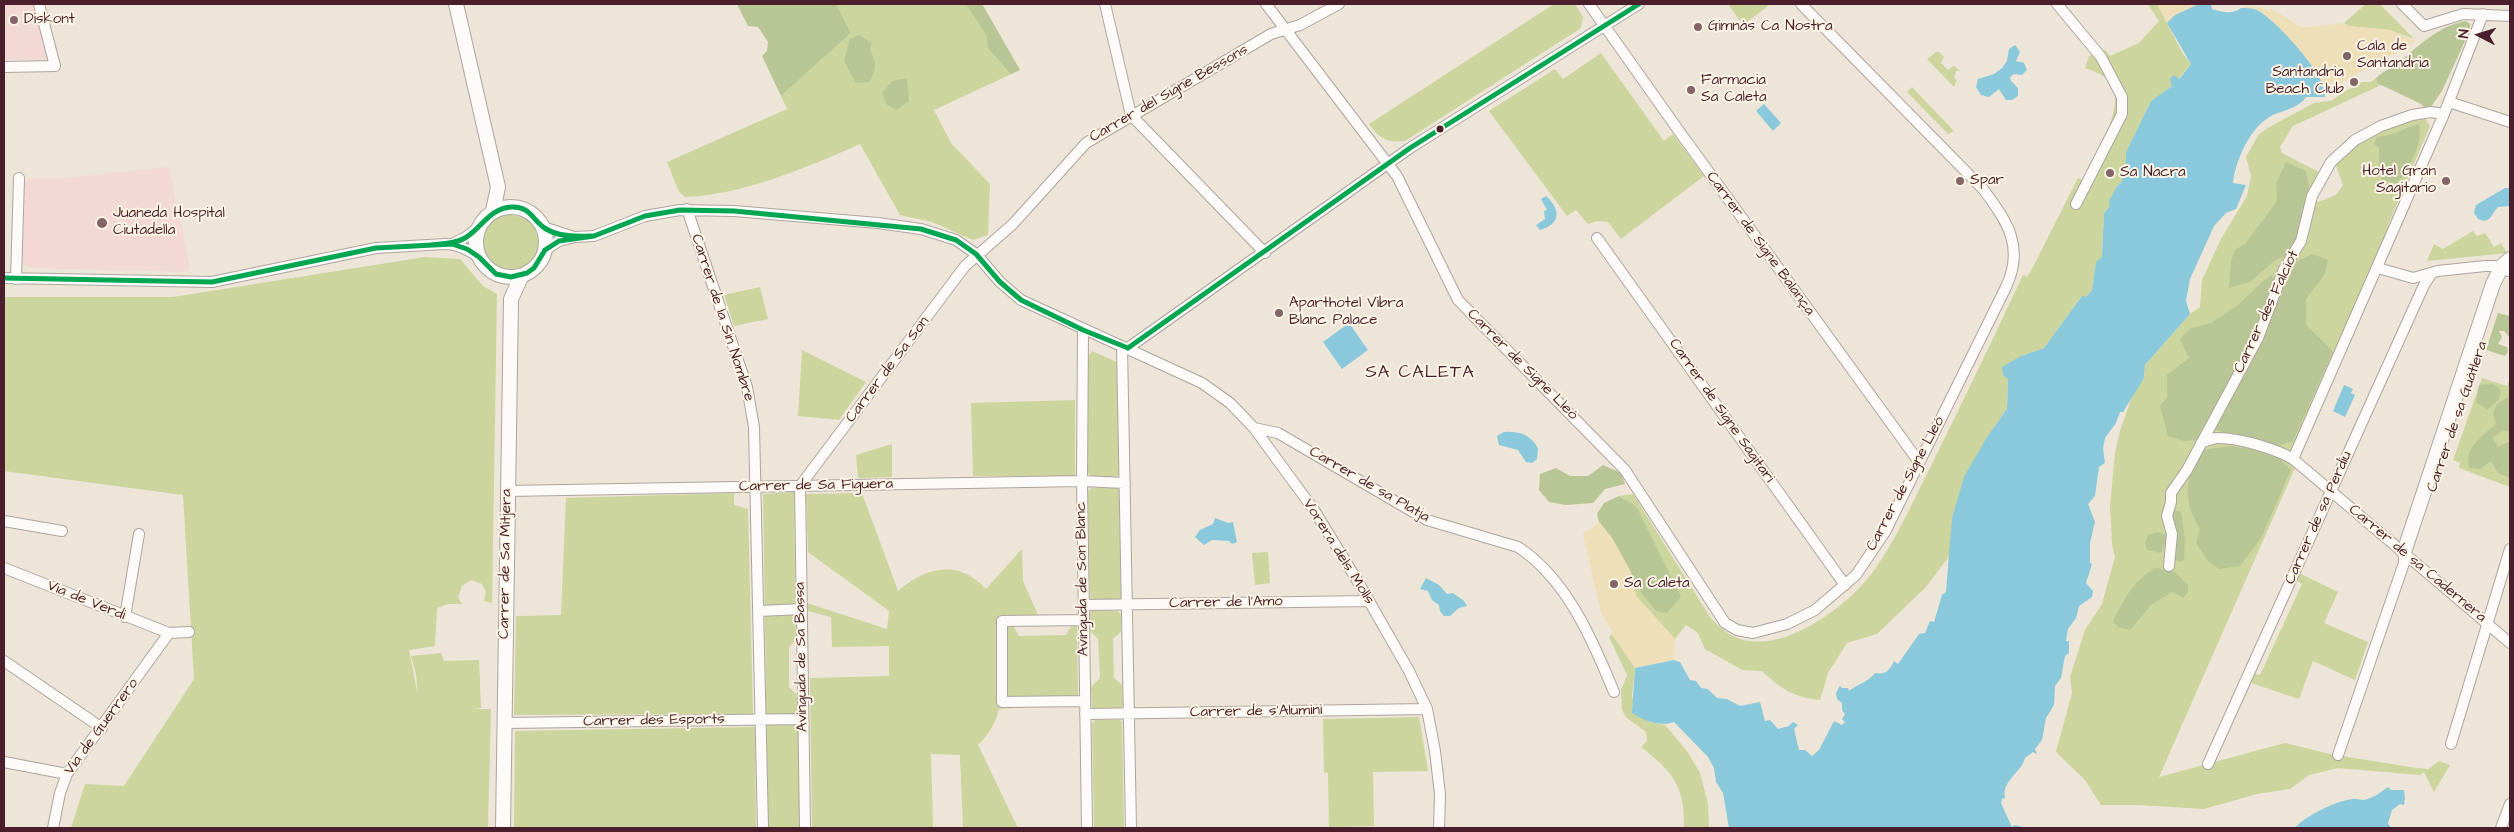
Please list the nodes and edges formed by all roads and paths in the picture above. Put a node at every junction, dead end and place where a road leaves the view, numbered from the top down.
1 (38, 4) edge
2 (456, 4) edge
3 (1105, 4) edge
4 (1266, 4) edge
5 (1339, 4) edge
6 (1589, 4) edge
7 (1639, 4) edge
8 (1801, 4) edge
9 (2057, 4) edge
10 (2402, 4) edge
11 (2483, 14) junction
12 (2510, 16) edge
13 (1604, 24) junction
14 (1286, 30) junction
15 (4, 67) edge
16 (2449, 102) junction
17 (2444, 114) junction
18 (1131, 115) junction
19 (2510, 122) edge
20 (1389, 164) junction
21 (19, 178) dead end
22 (498, 187) junction
23 (2076, 204) dead end
24 (516, 206) junction
25 (686, 209) junction
26 (493, 211) junction
27 (479, 227) junction
28 (543, 227) junction
29 (575, 237) junction
30 (1597, 238) dead end
31 (452, 244) junction
32 (545, 250) junction
33 (1265, 253) junction
34 (976, 254) junction
35 (479, 257) junction
36 (2508, 267) edge
37 (2378, 268) junction
38 (496, 274) junction
39 (2431, 274) junction
40 (522, 275) junction
41 (4, 278) edge
42 (16, 279) junction
43 (511, 299) junction
44 (1083, 330) junction
45 (1124, 347) junction
46 (1254, 428) junction
47 (2208, 428) junction
48 (2216, 438) junction
49 (2201, 443) junction
50 (2293, 459) junction
51 (1919, 462) junction
52 (1082, 482) junction
53 (1124, 483) junction
54 (800, 486) junction
55 (757, 487) junction
56 (507, 491) junction
57 (2332, 491) junction
58 (4, 521) edge
59 (62, 532) dead end
60 (139, 534) dead end
61 (2510, 549) edge
62 (2406, 558) junction
63 (2169, 566) dead end
64 (4, 568) edge
65 (1845, 585) junction
66 (1369, 601) junction
67 (1127, 605) junction
68 (1084, 606) junction
69 (802, 609) junction
70 (759, 611) junction
71 (124, 617) junction
72 (1083, 620) junction
73 (2487, 623) junction
74 (189, 632) dead end
75 (169, 634) junction
76 (2510, 643) edge
77 (4, 661) edge
78 (1614, 692) dead end
79 (1085, 701) junction
80 (1426, 709) junction
81 (1086, 714) junction
82 (1129, 714) junction
83 (761, 719) junction
84 (803, 719) junction
85 (504, 723) junction
86 (102, 728) junction
87 (2451, 744) dead end
88 (2338, 755) dead end
89 (4, 762) edge
90 (2208, 764) dead end
91 (67, 774) junction
92 (2510, 804) edge
93 (53, 828) edge
94 (503, 828) edge
95 (764, 828) edge
96 (805, 828) edge
97 (1087, 828) edge
98 (1131, 828) edge
99 (1439, 828) edge
100 (2501, 828) edge

1 - 15 street
2 - 22 street
3 - 18 street
4 - 14 street, Carrer de Signe Lleó
5 - 14 street, Carrer del Signe Bessons
6 - 13 street, Carrer de Signe Balança
7 - 13 street
8 - 51 street, Carrer de Signe Lleó
9 - 23 street
10 - 11 street
11 - 12 street
11 - 16 street
13 - 20 street
13 - 51 street, Carrer de Signe Balança
14 - 18 street, Carrer del Signe Bessons
14 - 20 street, Carrer de Signe Lleó
16 - 17 street
16 - 19 street
17 - 37 street
17 - 47 street, Carrer des Falciot
18 - 33 street
18 - 34 street, Carrer del Signe Bessons
20 - 33 street
20 - 65 street, Carrer de Signe Lleó
21 - 42 street
22 - 24 street
22 - 26 street
24 - 26 street
24 - 28 street
25 - 29 street, Vorera dels Molls
25 - 34 street, Vorera dels Molls
25 - 55 street, Carrer de la Sin Nombre
26 - 27 street
27 - 31 street
27 - 35 street
28 - 29 street
28 - 32 street
29 - 32 street
30 - 65 street, Carrer de Signe Sagitari
31 - 35 street
31 - 42 street
32 - 40 street
33 - 45 street
34 - 44 street, Vorera dels Molls
34 - 54 street, Carrer de Sa Son
35 - 38 street
36 - 39 street
36 - 62 street, Carrer de sa Guàtlera
37 - 39 street
37 - 50 street
38 - 40 street
38 - 43 street
39 - 57 street, Carrer de sa Perdiu
40 - 43 street, Carrer de Sa Mitjera
41 - 42 street
43 - 56 street, Carrer de Sa Mitjera
44 - 45 street, Vorera dels Molls
44 - 52 street, Avinguda de Son Blanc
45 - 46 street, Vorera dels Molls
45 - 53 street
46 - 66 street, Vorera dels Molls
46 - 78 street, Carrer de sa Platja
47 - 48 street
47 - 49 street, Carrer des Falciot
48 - 49 street
48 - 50 street, Carrer de sa Cadernera
49 - 63 street, Carrer des Falciot
50 - 57 street, Carrer de sa Cadernera
51 - 65 street, Carrer de Signe Lleó
52 - 53 street, Carrer de Sa Figuera
52 - 54 street, Carrer de Sa Figuera
52 - 68 street, Avinguda de Son Blanc
53 - 67 street
54 - 55 street, Carrer de Sa Figuera
54 - 69 street, Avinguda de Sa Bassa
55 - 56 street, Carrer de Sa Figuera
55 - 70 street
56 - 85 street, Carrer de Sa Mitjera
57 - 62 street, Carrer de sa Cadernera
57 - 90 street, Carrer de sa Perdiu
58 - 59 street
60 - 71 street
61 - 73 street
62 - 73 street, Carrer de sa Cadernera
62 - 88 street, Carrer de sa Guàtlera
64 - 71 street, Via de Verdi
66 - 67 street, Carrer de l'Amo
66 - 80 street, Vorera dels Molls
67 - 68 street, Carrer de l'Amo
67 - 82 street
68 - 72 street, Avinguda de Son Blanc
69 - 70 street
69 - 84 street, Avinguda de Sa Bassa
70 - 83 street
71 - 75 street, Via de Verdi
72 - 79 street, Avinguda de Son Blanc
72 - 79 street
73 - 76 street, Carrer de sa Cadernera
73 - 87 street
74 - 75 street
75 - 86 street, Via de Guerrero
77 - 86 street
79 - 81 street, Avinguda de Son Blanc
80 - 82 street, Carrer de s'Alumini
80 - 99 street, Vorera dels Molls
81 - 82 street, Carrer de s'Alumini
81 - 97 street, Avinguda de Son Blanc
82 - 98 street
83 - 84 street, Carrer des Esports
83 - 85 street, Carrer des Esports
83 - 95 street
84 - 96 street, Avinguda de Sa Bassa
85 - 94 street, Carrer de Sa Mitjera
86 - 91 street, Via de Guerrero
89 - 91 street
91 - 93 street, Via de Guerrero
92 - 100 street

